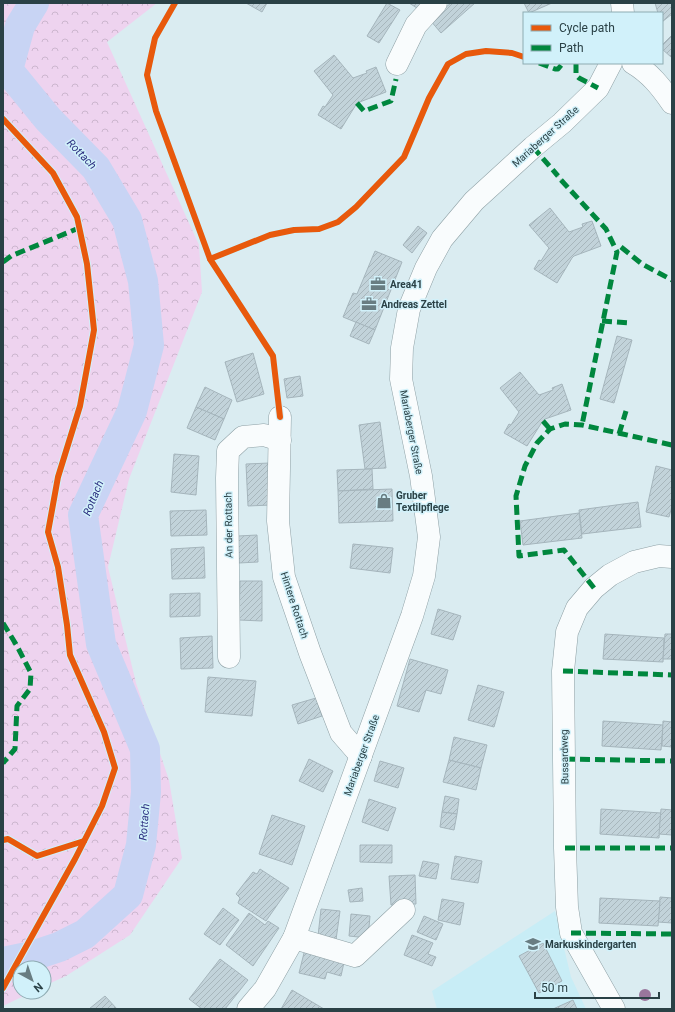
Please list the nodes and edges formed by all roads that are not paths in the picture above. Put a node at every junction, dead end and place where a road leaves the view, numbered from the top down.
1 (436, 3) edge
2 (397, 64) dead end
3 (610, 64) edge
4 (635, 64) edge
5 (672, 103) edge
6 (280, 417) dead end
7 (280, 440) junction
8 (672, 557) edge
9 (229, 657) dead end
10 (361, 756) junction
11 (404, 910) dead end
12 (294, 938) junction
13 (248, 1009) edge
14 (614, 1009) edge

1 - 2 street
3 - 10 street, Mariaberger Straße
4 - 5 street
6 - 7 street, Hintere Rottach
7 - 9 street, An der Rottach
7 - 10 street, Hintere Rottach
8 - 14 street, Bussardweg
10 - 12 street, Mariaberger Straße
11 - 12 street
12 - 13 street, Mariaberger Straße

